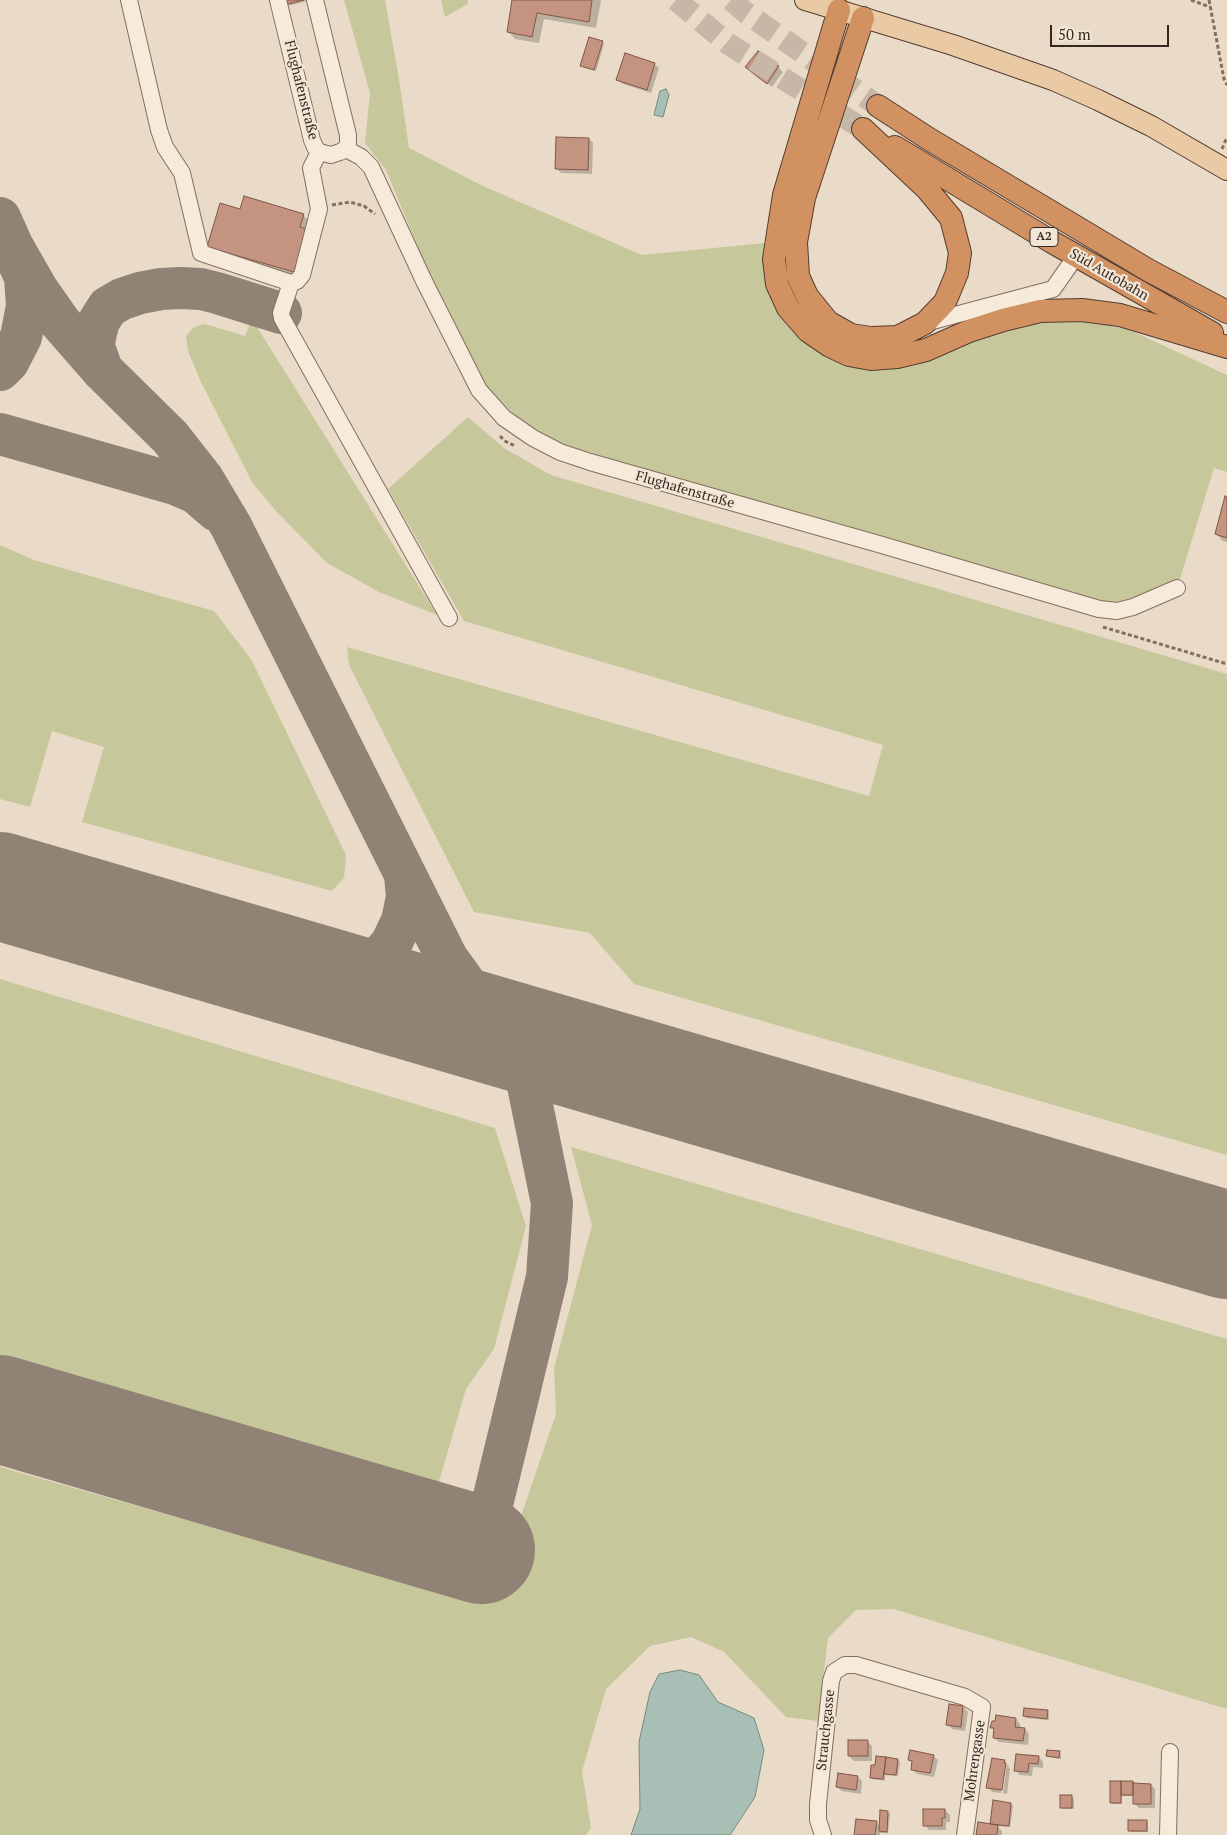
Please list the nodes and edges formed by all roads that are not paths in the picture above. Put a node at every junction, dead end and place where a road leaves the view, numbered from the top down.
1 (129, 0) edge
2 (278, 0) edge
3 (315, 0) edge
4 (805, 0) edge
5 (839, 10) junction
6 (863, 18) junction
7 (878, 106) tunnel mouth
8 (346, 149) junction
9 (319, 152) junction
10 (1227, 170) edge
11 (1076, 256) junction
12 (291, 283) junction
13 (1227, 312) edge
14 (925, 323) junction
15 (1227, 342) edge
16 (1227, 347) edge
17 (1177, 588) dead end
18 (449, 618) dead end
19 (965, 1697) joint
20 (1170, 1752) dead end
21 (823, 1835) edge
22 (965, 1835) edge
23 (1168, 1835) edge

1 - 12 street
2 - 9 street, Flughafenstraße
3 - 8 street
4 - 5 main road
5 - 6 main road
5 - 16 highway
6 - 10 main road
6 - 14 highway
7 - 13 highway, Süd Autobahn / A2
8 - 9 street, Flughafenstraße
8 - 17 street, Flughafenstraße
9 - 12 street
11 - 14 street
11 - 14 highway, Süd Autobahn / A2
11 - 15 highway, Süd Autobahn / A2
12 - 18 street
19 - 21 street, Strauchgasse
19 - 22 street, Mohrengasse
20 - 23 street

